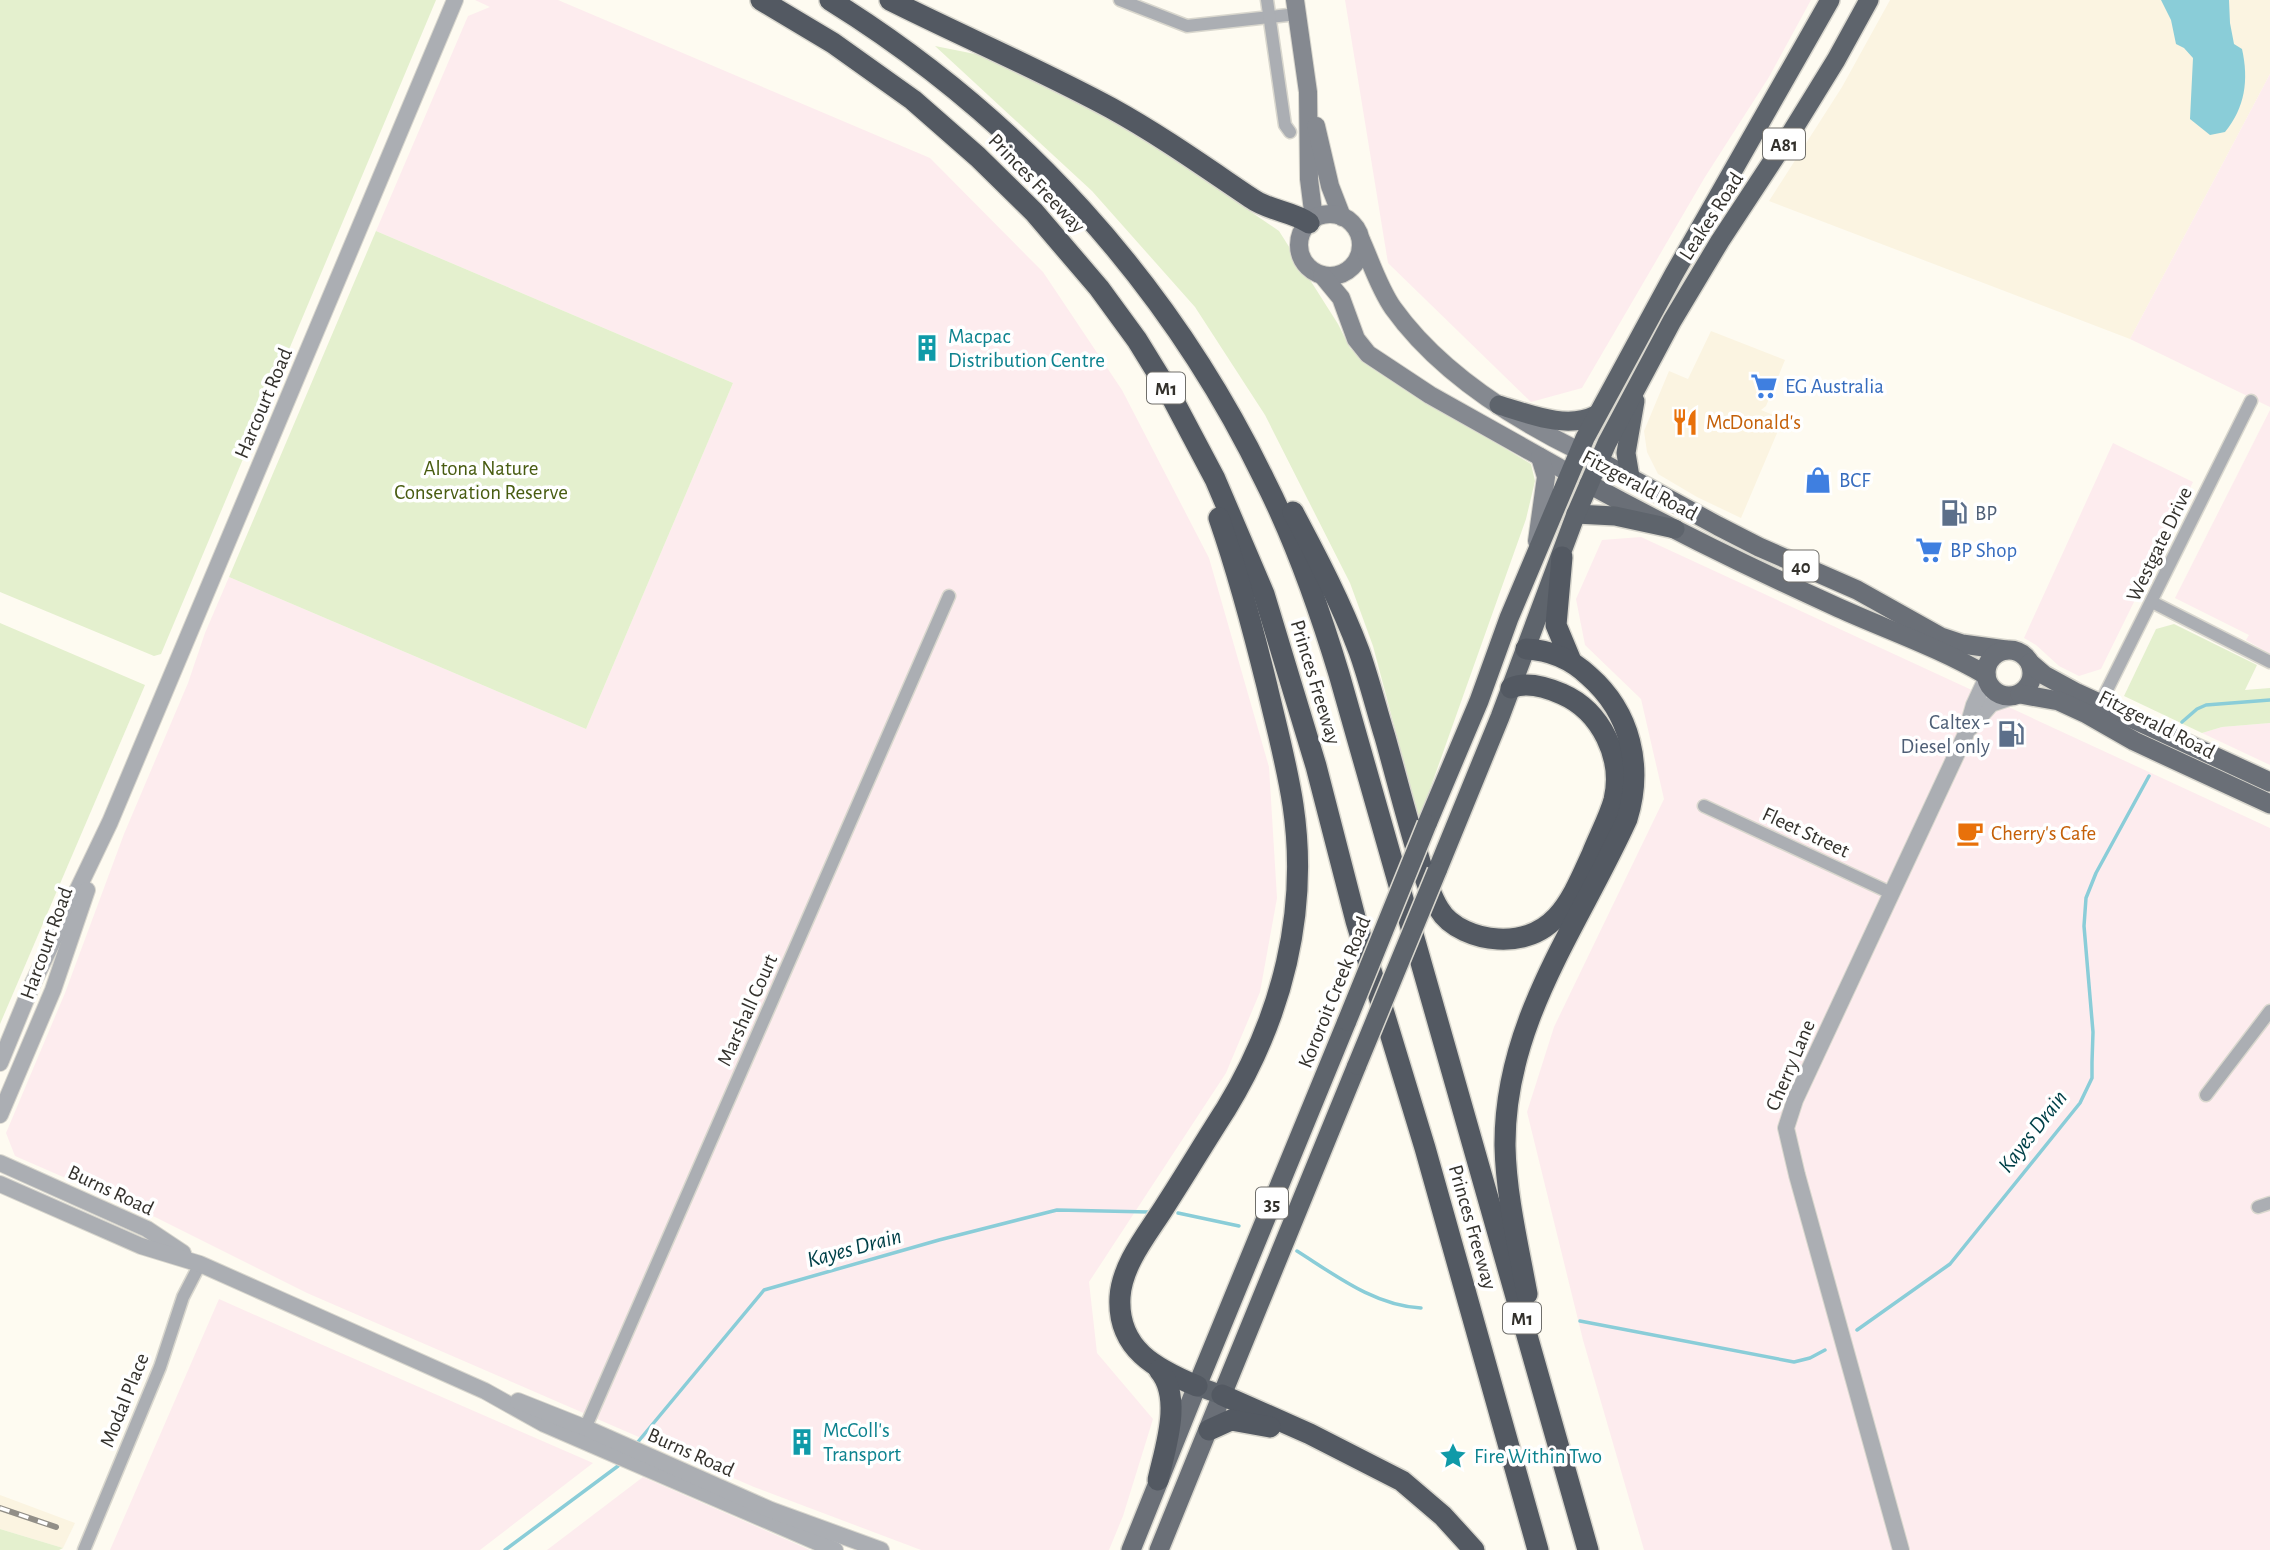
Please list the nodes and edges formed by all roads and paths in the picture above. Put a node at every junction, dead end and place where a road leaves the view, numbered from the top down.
1 (455, 0) edge
2 (761, 0) edge
3 (830, 0) edge
4 (890, 0) edge
5 (1120, 0) edge
6 (1267, 0) edge
7 (1830, 0) edge
8 (1869, 0) edge
9 (1296, 7) edge
10 (1270, 17) junction
11 (1308, 92) junction
12 (1290, 132) dead end
13 (1342, 216) junction
14 (1312, 221) junction
15 (1361, 240) junction
16 (1322, 275) junction
17 (1167, 313) junction
18 (1639, 383) junction
19 (1169, 392) junction
20 (2251, 401) dead end
21 (1499, 405) junction
22 (1597, 415) junction
23 (1579, 450) junction
24 (1540, 457) junction
25 (1599, 461) junction
26 (1569, 473) junction
27 (1630, 477) junction
28 (1589, 484) junction
29 (1576, 514) junction
30 (1675, 529) junction
31 (1536, 554) junction
32 (1562, 557) junction
33 (949, 596) dead end
34 (2152, 602) junction
35 (1526, 649) junction
36 (2006, 650) junction
37 (1571, 661) junction
38 (2270, 662) edge
39 (2030, 663) junction
40 (1986, 677) junction
41 (1511, 688) junction
42 (2017, 695) junction
43 (1479, 701) junction
44 (2100, 704) junction
45 (1965, 736) junction
46 (2270, 782) edge
47 (2270, 804) edge
48 (1704, 806) dead end
49 (110, 822) junction
50 (1891, 893) junction
51 (2270, 1011) edge
52 (0, 1063) edge
53 (2206, 1095) dead end
54 (0, 1115) edge
55 (0, 1163) edge
56 (0, 1184) edge
57 (200, 1264) junction
58 (1160, 1370) junction
59 (1197, 1386) junction
60 (1223, 1395) junction
61 (1209, 1430) junction
62 (583, 1434) junction
63 (1310, 1434) junction
64 (1158, 1480) junction
65 (809, 1531) junction
66 (84, 1550) edge
67 (835, 1550) edge
68 (881, 1550) edge
69 (1131, 1550) edge
70 (1159, 1550) edge
71 (1474, 1550) edge
72 (1538, 1550) edge
73 (1590, 1550) edge
74 (1901, 1550) edge

1 - 49 street, Harcourt Road
2 - 19 highway, Princes Freeway / M1
3 - 17 highway, Princes Freeway / M1
4 - 14 highway
5 - 10 street
6 - 10 street
7 - 22 highway, Leakes Road / A81
8 - 18 highway, Leakes Road / A81
9 - 10 street
9 - 11 main road
10 - 12 street
11 - 13 main road
11 - 14 main road
13 - 14 main road
13 - 15 main road
14 - 16 main road
15 - 16 main road
15 - 21 main road, Fitzgerald Road
16 - 24 main road, Fitzgerald Road
17 - 41 highway
17 - 73 highway, Princes Freeway / M1
18 - 25 highway, Leakes Road / A81
18 - 27 highway
19 - 58 highway
19 - 72 highway, Princes Freeway / M1
20 - 34 street, Westgate Drive
21 - 22 highway
21 - 23 main road, Fitzgerald Road
22 - 23 highway, Leakes Road / A81
23 - 25 highway, Fitzgerald Road
23 - 26 highway, Kororoit Creek Road
24 - 26 main road, Fitzgerald Road
24 - 31 main road
25 - 27 main road, Fitzgerald Road / 40
25 - 28 highway
26 - 28 highway, Fitzgerald Road
26 - 31 highway, Kororoit Creek Road / 35
27 - 36 main road, Fitzgerald Road / 40
28 - 29 highway, 35
28 - 30 main road, Fitzgerald Road / 40
29 - 30 highway
29 - 32 highway, 35
30 - 40 main road, Fitzgerald Road / 40
31 - 43 highway, Kororoit Creek Road / 35
32 - 35 highway, 35
32 - 37 highway
33 - 62 street, Marshall Court
34 - 38 street
34 - 44 street, Westgate Drive
35 - 37 highway
35 - 41 highway, 35
35 - 43 highway
36 - 39 main road, 40
36 - 40 main road
37 - 73 highway
39 - 42 main road
39 - 44 main road, Fitzgerald Road / 40
40 - 42 main road, 40
40 - 45 street, Cherry Lane
41 - 60 highway, 35, bridge
42 - 45 street, Cherry Lane
42 - 47 main road, Fitzgerald Road / 40
43 - 59 highway, Kororoit Creek Road / 35, bridge
44 - 46 main road, Fitzgerald Road / 40
45 - 50 street, Cherry Lane
48 - 50 street, Fleet Street
49 - 52 street, Harcourt Road
49 - 54 street, Harcourt Road
50 - 74 street, Cherry Lane
51 - 53 street
55 - 57 street, Burns Road
56 - 57 street, Burns Road
57 - 62 street, Burns Road
57 - 66 street, Modal Place
58 - 59 highway
58 - 64 highway
59 - 60 highway
59 - 64 main road, Kororoit Creek Road / 35
60 - 61 main road, 35
60 - 63 highway
61 - 63 highway
61 - 70 main road, 35
62 - 65 street, Burns Road
63 - 71 highway
64 - 69 main road, Kororoit Creek Road / 35
65 - 67 street, Burns Road
65 - 68 street, Burns Road

